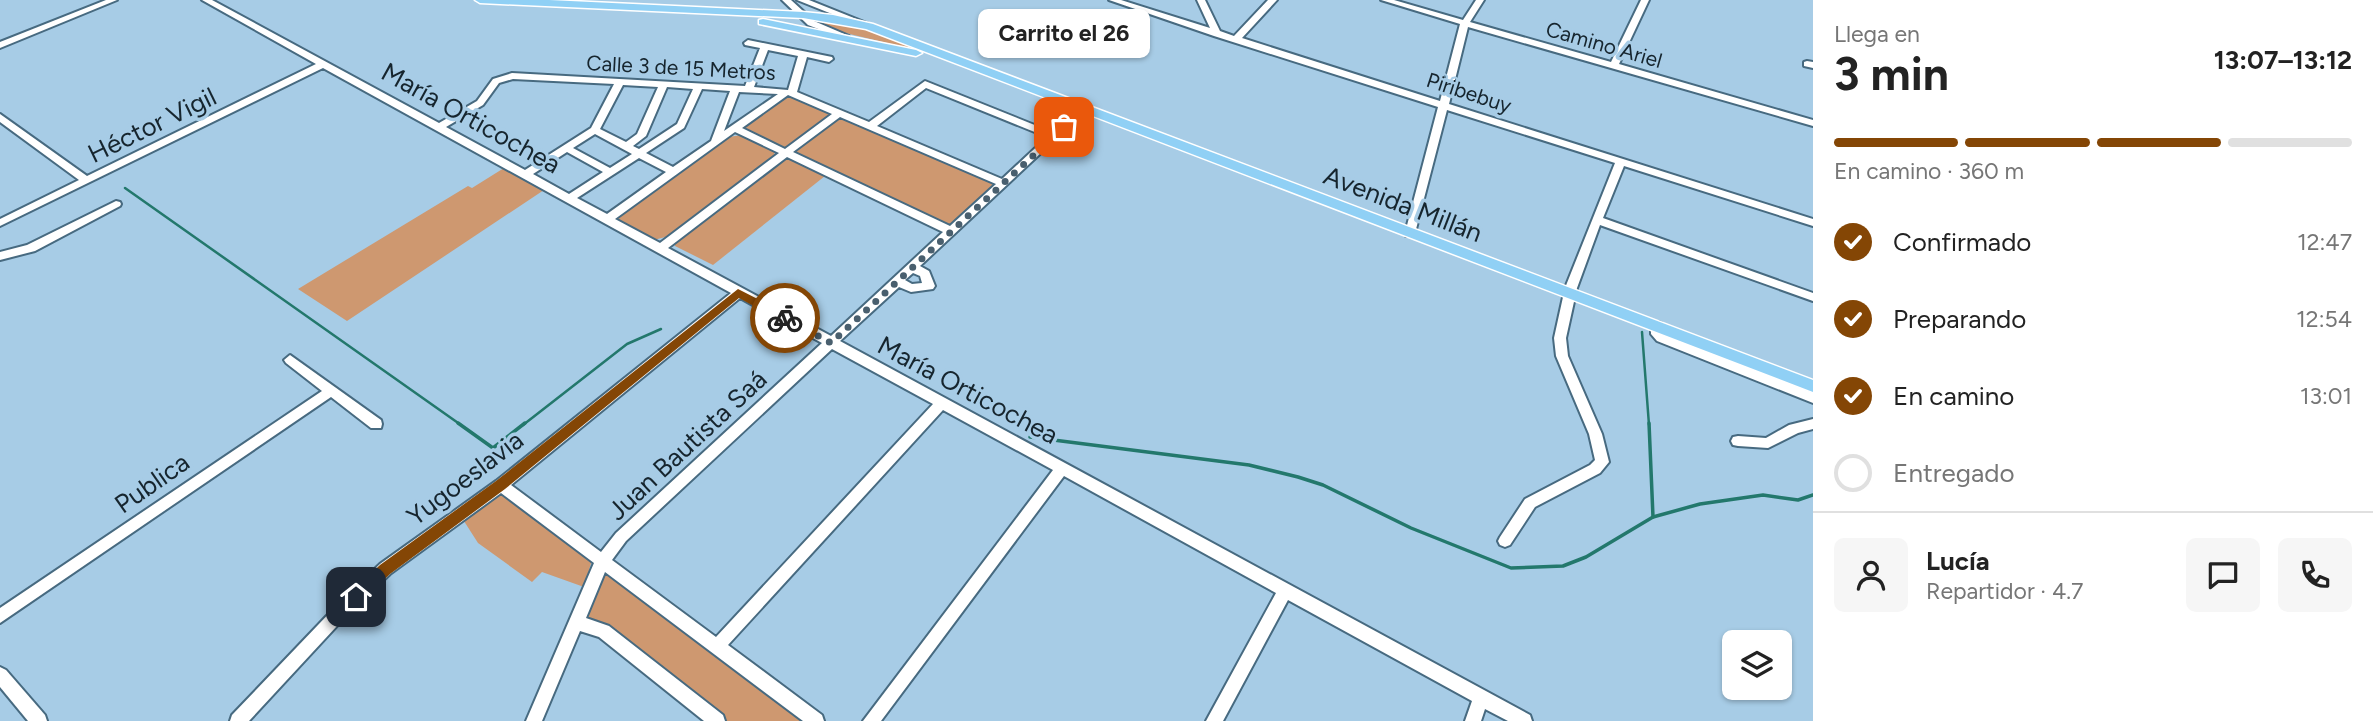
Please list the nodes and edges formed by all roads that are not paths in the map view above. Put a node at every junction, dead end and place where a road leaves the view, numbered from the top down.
1 (113, 0) edge
2 (206, 0) edge
3 (480, 0) edge
4 (786, 0) edge
5 (802, 0) edge
6 (1113, 0) edge
7 (1201, 0) edge
8 (1273, 0) edge
9 (1385, 0) edge
10 (1480, 0) edge
11 (1645, 0) edge
12 (684, 11) junction
13 (803, 15) junction
14 (1465, 23) junction
15 (869, 26) junction
16 (1217, 34) junction
17 (845, 36) junction
18 (1236, 39) junction
19 (748, 43) dead end
20 (0, 45) edge
21 (765, 46) junction
22 (803, 54) junction
23 (829, 59) dead end
24 (322, 65) junction
25 (1614, 66) junction
26 (975, 68) junction
27 (620, 82) junction
28 (663, 85) junction
29 (698, 87) junction
30 (736, 88) junction
31 (749, 89) junction
32 (789, 92) junction
33 (1443, 106) junction
34 (1083, 109) junction
35 (839, 113) junction
36 (0, 117) edge
37 (1813, 123) edge
38 (870, 126) junction
39 (439, 127) junction
40 (736, 129) junction
41 (595, 130) junction
42 (1054, 136) junction
43 (714, 144) junction
44 (627, 146) junction
45 (566, 148) junction
46 (640, 153) junction
47 (786, 153) junction
48 (1621, 162) junction
49 (610, 172) junction
50 (674, 172) junction
51 (524, 175) junction
52 (86, 180) junction
53 (1003, 183) junction
54 (569, 199) junction
55 (116, 204) dead end
56 (607, 219) junction
57 (1598, 220) junction
58 (0, 223) edge
59 (1813, 223) edge
60 (950, 231) junction
61 (1410, 233) junction
62 (659, 249) junction
63 (2, 254) edge
64 (912, 267) junction
65 (897, 281) junction
66 (738, 293) junction
67 (1569, 293) junction
68 (1813, 297) edge
69 (1657, 326) junction
70 (831, 343) junction
71 (290, 360) dead end
72 (1813, 386) edge
73 (331, 391) junction
74 (1813, 398) edge
75 (942, 403) junction
76 (376, 424) dead end
77 (1813, 424) edge
78 (1738, 441) dead end
79 (1062, 468) junction
80 (501, 485) junction
81 (1506, 541) dead end
82 (602, 562) junction
83 (1285, 590) junction
84 (0, 617) edge
85 (575, 622) junction
86 (717, 646) junction
87 (0, 675) edge
88 (1481, 698) junction
89 (39, 721) edge
90 (238, 721) edge
91 (534, 721) edge
92 (717, 721) edge
93 (816, 721) edge
94 (870, 721) edge
95 (1214, 721) edge
96 (1473, 721) edge
97 (1524, 721) edge

1 - 20 street
2 - 24 street, María Orticochea
3 - 12 main road
4 - 13 street, Avenida Millán
5 - 15 street, Avenida Millán
6 - 16 street, Piribebuy
7 - 16 street
8 - 18 street
9 - 14 street, Camino Ariel
10 - 14 street
11 - 25 street
12 - 13 main road
12 - 17 main road
13 - 15 main road
13 - 17 street, Avenida Millán
14 - 25 street, Camino Ariel
14 - 33 street
15 - 26 main road, Avenida Millán
16 - 18 street, Piribebuy
17 - 26 main road, Avenida Millán
18 - 33 street, Piribebuy
19 - 21 street
21 - 22 street
21 - 31 street
22 - 23 street
22 - 32 street
24 - 39 street, María Orticochea
24 - 52 street, Héctor Vigil
25 - 37 street, Camino Ariel
26 - 34 main road, Avenida Millán
27 - 28 street, Calle 3 de 15 Metros
27 - 39 street, Calle 3 de 15 Metros
27 - 41 street
28 - 29 street, Calle 3 de 15 Metros
28 - 44 street
29 - 30 street, Calle 3 de 15 Metros
29 - 46 street
30 - 31 street, Calle 3 de 15 Metros
30 - 43 street
31 - 32 street, Calle 3 de 15 Metros
32 - 35 street, Calle 3 de 15 Metros
32 - 40 street
33 - 48 street, Piribebuy
33 - 61 street
34 - 42 street, Juan Bautista Saá
34 - 61 main road, Avenida Millán
35 - 38 street, Calle 3 de 15 Metros
35 - 47 street
36 - 52 street
38 - 42 street
38 - 53 street, Calle 3 de 15 Metros
39 - 51 street, María Orticochea
40 - 43 street
40 - 47 street
41 - 44 street
41 - 45 street
42 - 53 street, Juan Bautista Saá
43 - 50 street
44 - 46 street
45 - 49 street
45 - 51 street
46 - 49 street
46 - 50 street
47 - 60 street
47 - 62 street
48 - 57 street
48 - 59 street, Piribebuy
49 - 54 street
50 - 56 street
51 - 54 street, María Orticochea
52 - 58 street, Héctor Vigil
53 - 60 street, Juan Bautista Saá
54 - 56 street, María Orticochea
55 - 63 street
56 - 62 street, María Orticochea
57 - 67 street
57 - 68 street
60 - 64 street, Juan Bautista Saá
61 - 67 main road, Avenida Millán
62 - 66 street, María Orticochea
64 - 65 street, Juan Bautista Saá
64 - 65 street
65 - 70 street, Juan Bautista Saá
66 - 70 street, María Orticochea
66 - 80 street, Yugoeslavia
67 - 69 main road, Avenida Millán
67 - 81 street
69 - 72 main road, Avenida Millán
69 - 74 street
70 - 75 street, María Orticochea
70 - 82 street, Juan Bautista Saá
71 - 73 street
73 - 76 street
73 - 84 street, Publica
75 - 79 street, María Orticochea
75 - 86 street
77 - 78 street
79 - 83 street, María Orticochea
79 - 94 street
80 - 82 street
80 - 90 street, Yugoeslavia
82 - 85 street, Juan Bautista Saá
82 - 86 street
83 - 88 street, María Orticochea
83 - 95 street
85 - 91 street, Juan Bautista Saá
85 - 92 street
86 - 93 street
87 - 89 street
88 - 96 street
88 - 97 street, María Orticochea

